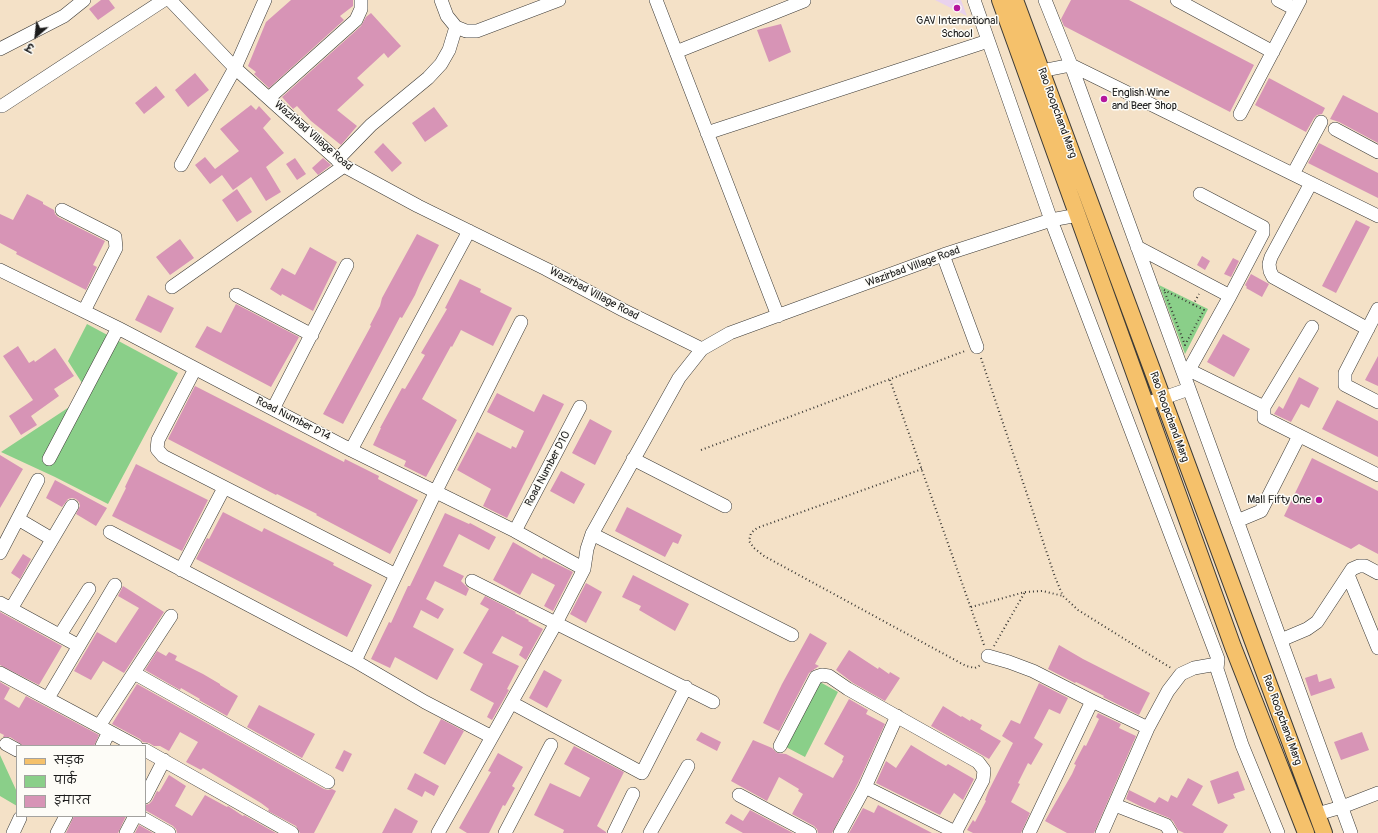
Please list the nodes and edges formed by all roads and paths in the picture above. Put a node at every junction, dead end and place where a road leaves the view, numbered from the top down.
1 (84, 0) edge
2 (164, 0) edge
3 (170, 0) edge
4 (265, 0) edge
5 (361, 0) edge
6 (441, 0) edge
7 (559, 0) edge
8 (656, 0) edge
9 (974, 0) edge
10 (1000, 0) edge
11 (1015, 0) edge
12 (1045, 0) edge
13 (1177, 0) edge
14 (1278, 0) edge
15 (804, 1) edge
16 (1297, 4) edge
17 (456, 28) junction
18 (988, 42) junction
19 (0, 49) edge
20 (676, 52) junction
21 (1273, 52) junction
22 (1071, 65) junction
23 (235, 68) junction
24 (1042, 71) junction
25 (269, 98) junction
26 (0, 106) edge
27 (1240, 114) dead end
28 (1321, 122) dead end
29 (1335, 130) dead end
30 (707, 133) junction
31 (1378, 152) edge
32 (341, 163) junction
33 (181, 165) dead end
34 (1293, 174) junction
35 (1311, 183) junction
36 (1200, 194) dead end
37 (62, 210) dead end
38 (1078, 215) junction
39 (1378, 216) edge
40 (1051, 220) junction
41 (469, 231) junction
42 (1137, 247) junction
43 (943, 255) junction
44 (347, 265) dead end
45 (0, 270) edge
46 (172, 287) dead end
47 (236, 296) dead end
48 (1230, 296) junction
49 (1378, 309) edge
50 (1204, 310) joint
51 (84, 312) junction
52 (778, 316) junction
53 (521, 322) dead end
54 (1312, 327) dead end
55 (118, 328) junction
56 (1368, 329) junction
57 (312, 335) junction
58 (977, 347) junction
59 (702, 349) junction
60 (195, 369) junction
61 (1188, 379) junction
62 (890, 380) junction
63 (1162, 398) junction
64 (1378, 402) edge
65 (1146, 404) junction
66 (580, 407) dead end
67 (273, 409) junction
68 (1264, 412) junction
69 (1299, 436) junction
70 (351, 450) junction
71 (701, 450) dead end
72 (633, 458) junction
73 (49, 459) dead end
74 (922, 469) junction
75 (1378, 475) edge
76 (38, 480) dead end
77 (224, 488) junction
78 (436, 491) junction
79 (72, 506) dead end
80 (725, 506) dead end
81 (18, 519) junction
82 (1237, 521) junction
83 (515, 531) junction
84 (110, 532) dead end
85 (592, 534) junction
86 (52, 539) junction
87 (0, 553) edge
88 (584, 569) junction
89 (181, 570) junction
90 (1378, 573) edge
91 (396, 575) junction
92 (1348, 575) junction
93 (472, 581) dead end
94 (115, 585) dead end
95 (89, 589) dead end
96 (1025, 592) junction
97 (1063, 596) junction
98 (5, 606) edge
99 (970, 607) junction
100 (171, 616) dead end
101 (556, 623) junction
102 (792, 635) dead end
103 (60, 636) junction
104 (1285, 638) junction
105 (79, 646) junction
106 (1233, 647) junction
107 (1378, 648) edge
108 (988, 656) junction
109 (355, 661) junction
110 (1218, 662) junction
111 (0, 673) edge
112 (134, 673) junction
113 (1181, 674) junction
114 (686, 687) junction
115 (48, 698) junction
116 (713, 702) dead end
117 (1092, 702) junction
118 (512, 703) junction
119 (897, 716) junction
120 (1148, 728) junction
121 (104, 729) junction
122 (492, 737) junction
123 (102, 745) edge
124 (134, 745) edge
125 (551, 745) dead end
126 (780, 746) dead end
127 (146, 751) edge
128 (164, 760) junction
129 (688, 766) dead end
130 (328, 782) dead end
131 (865, 787) junction
132 (1378, 793) edge
133 (633, 794) dead end
134 (146, 795) edge
135 (739, 795) dead end
136 (1115, 805) junction
137 (1342, 807) junction
138 (1317, 814) junction
139 (65, 817) edge
140 (134, 817) edge
141 (141, 817) edge
142 (20, 818) dead end
143 (1324, 832) edge
144 (12, 833) edge
145 (57, 833) edge
146 (126, 833) edge
147 (169, 833) edge
148 (292, 833) edge
149 (438, 833) edge
150 (505, 833) edge
151 (614, 833) edge
152 (650, 833) edge
153 (810, 833) edge
154 (840, 833) edge
155 (956, 833) edge
156 (1029, 833) edge
157 (1102, 833) edge
158 (1171, 833) edge
159 (1278, 833) edge
160 (1306, 833) edge
161 (1351, 833) edge

1 - 19 street
2 - 26 street
3 - 23 street, Wazirbad Village Road
4 - 23 street
5 - 25 street
6 - 17 street
7 - 17 street
8 - 20 street
9 - 18 street
10 - 38 main road, Rao Roopchand Marg
11 - 24 main road, Rao Roopchand Marg
12 - 22 street
13 - 21 street
14 - 16 street
15 - 20 street
16 - 21 street
17 - 32 street
18 - 30 street
18 - 40 street
20 - 30 street
21 - 27 street
22 - 24 street
22 - 34 street
22 - 42 street
23 - 25 street, Wazirbad Village Road
23 - 33 street
24 - 63 main road, Rao Roopchand Marg
25 - 32 street, Wazirbad Village Road
28 - 34 street
29 - 31 street
30 - 52 street
32 - 41 street, Wazirbad Village Road
32 - 46 street
34 - 35 street
35 - 39 street
35 - 56 street
36 - 48 street
37 - 51 street
38 - 40 street, Wazirbad Village Road
38 - 65 main road, Rao Roopchand Marg
40 - 43 street, Wazirbad Village Road
40 - 110 street
41 - 59 street, Wazirbad Village Road
41 - 70 street
42 - 48 street
42 - 61 street
43 - 52 street, Wazirbad Village Road
43 - 58 street
44 - 57 street
45 - 51 street, Road Number D14
47 - 57 street
48 - 61 street
49 - 56 street
50 - 50 path
51 - 55 street, Road Number D14
52 - 59 street, Wazirbad Village Road
53 - 78 street
54 - 68 street
55 - 60 street, Road Number D14
55 - 73 street
56 - 64 street
57 - 67 street
58 - 62 path
58 - 97 path
59 - 72 street
60 - 67 street, Road Number D14
60 - 77 street
61 - 63 street
61 - 68 street
61 - 82 street
62 - 71 path
62 - 74 path
63 - 65 street
63 - 138 main road, Rao Roopchand Marg
65 - 106 main road, Rao Roopchand Marg
66 - 83 street, Road Number D10
67 - 70 street, Road Number D14
68 - 69 street
69 - 75 street
69 - 82 street
70 - 78 street, Road Number D14
72 - 80 street
72 - 85 street
74 - 99 path
74 - 108 path
76 - 81 street
77 - 89 street
77 - 91 street
78 - 83 street, Road Number D14
78 - 91 street
79 - 86 street
81 - 86 street
81 - 87 street
82 - 104 street
83 - 88 street, Road Number D14
84 - 89 street
85 - 88 street
85 - 102 street
86 - 98 street
88 - 101 street
89 - 109 street
90 - 92 street
91 - 109 street
92 - 104 street
92 - 107 street
93 - 101 street
94 - 105 street
95 - 103 street
96 - 97 path
96 - 99 path
96 - 108 path
97 - 113 path
98 - 103 street
99 - 108 path
100 - 112 street
101 - 114 street
101 - 118 street
103 - 105 street
104 - 137 street
105 - 115 street
106 - 110 street
106 - 160 main road, Rao Roopchand Marg
108 - 117 street
109 - 122 street
110 - 113 street
110 - 159 street
111 - 115 street
112 - 121 street
112 - 130 street
113 - 120 street
114 - 116 street
114 - 118 street
115 - 121 street
117 - 120 street
117 - 156 street
118 - 122 street
119 - 126 street
119 - 131 street
119 - 155 street
120 - 136 street
121 - 123 street
121 - 124 street
122 - 149 street
125 - 150 street
127 - 128 street
128 - 134 street
128 - 148 street
129 - 152 street
131 - 154 street
131 - 155 street
132 - 137 street
133 - 151 street
135 - 153 street
136 - 157 street
136 - 158 street
137 - 138 street
137 - 161 street
138 - 143 main road, Rao Roopchand Marg
139 - 145 street
140 - 146 street
141 - 147 street
142 - 144 street

